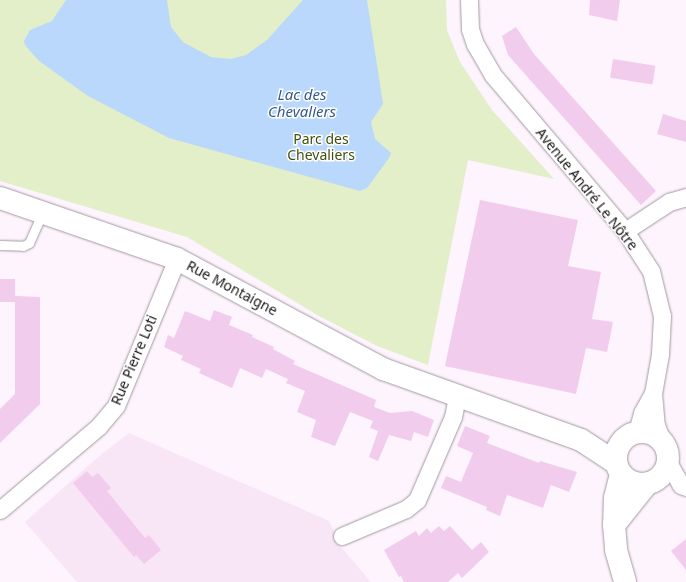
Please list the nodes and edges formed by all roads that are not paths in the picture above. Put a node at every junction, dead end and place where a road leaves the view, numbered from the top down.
1 (469, 0) edge
2 (686, 197) edge
3 (0, 198) edge
4 (43, 212) junction
5 (625, 231) junction
6 (0, 245) edge
7 (177, 259) junction
8 (653, 393) junction
9 (457, 397) junction
10 (631, 435) junction
11 (661, 439) junction
12 (582, 440) junction
13 (668, 462) junction
14 (618, 468) junction
15 (647, 484) junction
16 (686, 487) edge
17 (0, 510) edge
18 (614, 525) junction
19 (342, 536) dead end
20 (624, 582) edge

1 - 5 street, Avenue André Le Nôtre
2 - 5 street
3 - 4 street, Rue Montaigne
4 - 6 lane
4 - 7 street, Rue Montaigne
5 - 8 street, Avenue André Le Nôtre
7 - 9 street, Rue Montaigne
7 - 17 street, Rue Pierre Loti
8 - 10 street, Avenue André Le Nôtre
8 - 11 street, Avenue André Le Nôtre
9 - 12 street, Rue Montaigne
9 - 19 street
10 - 11 street
10 - 12 street, Rue Montaigne
10 - 14 street
11 - 13 street
12 - 14 street, Rue Montaigne
13 - 15 street
13 - 16 street
14 - 15 street
14 - 18 street
15 - 18 street
18 - 20 street

